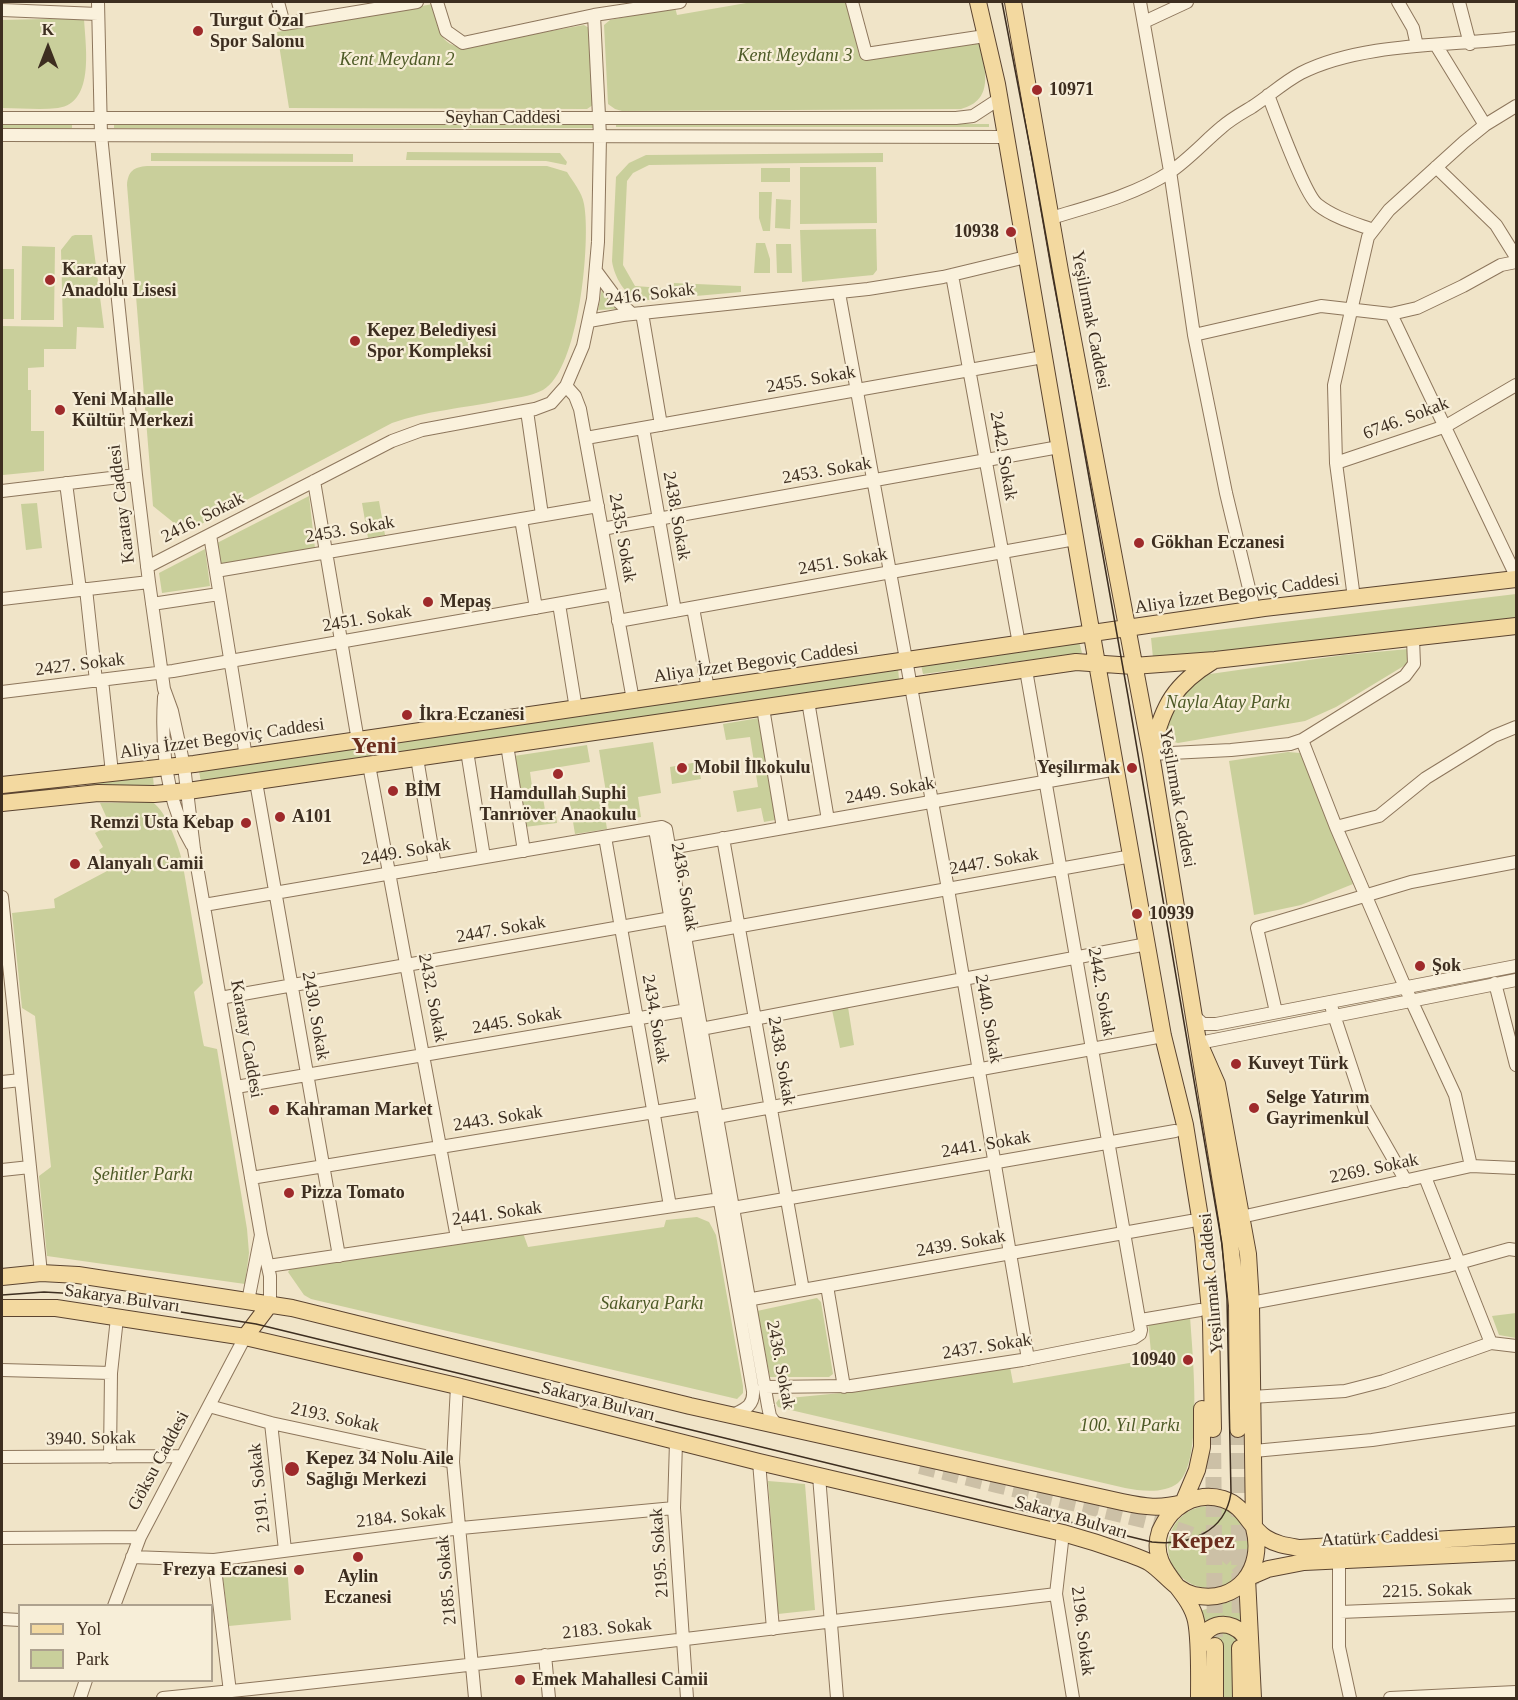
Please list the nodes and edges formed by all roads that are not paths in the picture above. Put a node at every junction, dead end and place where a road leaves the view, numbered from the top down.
1 (278, 2) edge
2 (417, 2) edge
3 (437, 2) edge
4 (673, 2) edge
5 (852, 2) edge
6 (978, 2) edge
7 (1013, 2) edge
8 (1140, 2) edge
9 (1187, 2) edge
10 (1398, 2) edge
11 (1459, 2) edge
12 (33, 6) edge
13 (98, 8) edge
14 (2, 10) edge
15 (602, 10) edge
16 (1144, 22) junction
17 (985, 36) junction
18 (1516, 38) edge
19 (1470, 44) junction
20 (1436, 45) junction
21 (1417, 46) junction
22 (1268, 95) junction
23 (999, 99) junction
24 (1516, 106) edge
25 (2, 118) edge
26 (100, 118) junction
27 (600, 118) junction
28 (1485, 125) junction
29 (2, 135) edge
30 (101, 135) junction
31 (600, 136) junction
32 (1005, 136) junction
33 (1436, 167) junction
34 (1170, 171) junction
35 (1051, 218) junction
36 (1373, 230) junction
37 (1026, 257) junction
38 (1516, 257) edge
39 (1516, 262) edge
40 (596, 271) junction
41 (952, 275) junction
42 (839, 293) junction
43 (1350, 310) junction
44 (637, 313) junction
45 (1391, 314) junction
46 (589, 321) junction
47 (1194, 335) junction
48 (1043, 357) junction
49 (969, 370) junction
50 (1516, 385) edge
51 (566, 386) junction
52 (856, 390) junction
53 (527, 411) junction
54 (661, 425) junction
55 (1446, 426) junction
56 (643, 428) junction
57 (586, 438) junction
58 (1059, 447) junction
59 (986, 460) junction
60 (1336, 463) junction
61 (136, 475) junction
62 (314, 481) junction
63 (872, 481) junction
64 (66, 483) junction
65 (2, 491) edge
66 (598, 506) junction
67 (542, 515) junction
68 (521, 519) junction
69 (658, 519) junction
70 (602, 529) junction
71 (210, 535) junction
72 (1075, 539) junction
73 (326, 552) junction
74 (1002, 552) junction
75 (147, 567) junction
76 (216, 571) junction
77 (889, 572) junction
78 (1516, 577) edge
79 (149, 582) junction
80 (82, 589) junction
81 (219, 594) junction
82 (614, 594) junction
83 (2, 598) edge
84 (1354, 598) junction
85 (152, 604) junction
86 (559, 604) junction
87 (536, 608) junction
88 (693, 608) junction
89 (1254, 609) junction
90 (675, 611) junction
91 (618, 621) junction
92 (1516, 626) edge
93 (1126, 629) junction
94 (1091, 633) junction
95 (1413, 639) junction
96 (341, 642) junction
97 (1019, 644) junction
98 (905, 660) junction
99 (1215, 660) junction
100 (231, 661) junction
101 (1097, 663) junction
102 (1133, 666) junction
103 (1026, 670) junction
104 (162, 673) junction
105 (99, 680) junction
106 (910, 687) junction
107 (164, 689) junction
108 (708, 689) junction
109 (2, 692) edge
110 (633, 700) junction
111 (808, 701) junction
112 (763, 708) junction
113 (576, 709) junction
114 (1516, 728) edge
115 (1302, 740) junction
116 (358, 741) junction
117 (507, 745) junction
118 (467, 751) junction
119 (1151, 754) junction
120 (246, 757) junction
121 (417, 758) junction
122 (369, 765) junction
123 (184, 766) junction
124 (167, 768) junction
125 (1117, 769) junction
126 (112, 774) junction
127 (256, 782) junction
128 (1045, 782) junction
129 (2, 785) edge
130 (180, 792) junction
131 (932, 802) junction
132 (2, 803) edge
133 (828, 820) junction
134 (1336, 827) junction
135 (783, 828) junction
136 (655, 831) junction
137 (605, 837) junction
138 (723, 838) junction
139 (669, 848) junction
140 (524, 850) junction
141 (1132, 856) junction
142 (484, 857) junction
143 (1516, 862) edge
144 (435, 866) junction
145 (1061, 869) junction
146 (389, 874) junction
147 (948, 889) junction
148 (276, 892) junction
149 (1367, 897) junction
150 (2, 898) edge
151 (204, 904) junction
152 (676, 917) junction
153 (621, 927) junction
154 (739, 927) junction
155 (685, 936) junction
156 (1147, 944) junction
157 (1076, 958) junction
158 (407, 964) junction
159 (1516, 966) edge
160 (963, 979) junction
161 (1516, 980) edge
162 (1495, 983) junction
163 (292, 985) junction
164 (6, 987) edge
165 (1405, 987) junction
166 (220, 998) junction
167 (1410, 1000) junction
168 (1330, 1002) junction
169 (692, 1009) junction
170 (1276, 1012) junction
171 (1193, 1015) junction
172 (1333, 1016) junction
173 (637, 1019) junction
174 (755, 1019) junction
175 (701, 1029) junction
176 (1163, 1035) junction
177 (1199, 1043) junction
178 (1092, 1048) junction
179 (424, 1055) junction
180 (1516, 1065) edge
181 (979, 1069) junction
182 (307, 1075) junction
183 (21, 1080) junction
184 (2, 1082) edge
185 (236, 1087) junction
186 (709, 1103) junction
187 (771, 1107) junction
188 (653, 1112) junction
189 (717, 1117) junction
190 (1175, 1131) junction
191 (1109, 1142) junction
192 (441, 1146) junction
193 (995, 1162) junction
194 (323, 1166) junction
195 (1471, 1166) junction
196 (30, 1167) junction
197 (1516, 1168) edge
198 (2, 1170) edge
199 (1425, 1177) junction
200 (252, 1178) junction
201 (1406, 1181) junction
202 (787, 1198) junction
203 (728, 1201) junction
204 (670, 1206) junction
205 (1241, 1216) junction
206 (1191, 1221) junction
207 (1125, 1233) junction
208 (261, 1235) junction
209 (457, 1238) junction
210 (1516, 1250) edge
211 (1010, 1253) junction
212 (339, 1256) junction
213 (1458, 1263) junction
214 (268, 1266) junction
215 (41, 1273) junction
216 (2, 1277) edge
217 (270, 1280) junction
218 (827, 1286) junction
219 (803, 1290) junction
220 (743, 1300) junction
221 (248, 1301) junction
222 (1251, 1303) junction
223 (270, 1304) junction
224 (2, 1308) edge
225 (292, 1308) junction
226 (1200, 1310) junction
227 (117, 1318) junction
228 (1141, 1320) junction
229 (245, 1337) junction
230 (1491, 1343) junction
231 (1516, 1346) edge
232 (1028, 1359) junction
233 (2, 1370) edge
234 (111, 1373) junction
235 (457, 1386) junction
236 (765, 1387) junction
237 (844, 1387) junction
238 (1252, 1397) junction
239 (209, 1406) junction
240 (690, 1406) junction
241 (733, 1415) junction
242 (1516, 1419) edge
243 (272, 1423) junction
244 (775, 1423) junction
245 (1214, 1429) tunnel mouth
246 (1238, 1429) tunnel mouth
247 (676, 1442) junction
248 (1254, 1451) junction
249 (110, 1456) junction
250 (182, 1456) junction
251 (2, 1458) edge
252 (453, 1462) junction
253 (759, 1462) junction
254 (920, 1466) tunnel mouth
255 (819, 1476) junction
256 (1183, 1503) junction
257 (674, 1508) junction
258 (461, 1528) junction
259 (1254, 1528) junction
260 (1063, 1533) junction
261 (1516, 1535) edge
262 (140, 1537) junction
263 (2, 1538) edge
264 (285, 1550) junction
265 (1516, 1552) edge
266 (132, 1557) junction
267 (1339, 1559) junction
268 (214, 1560) junction
269 (1247, 1578) junction
270 (1172, 1582) junction
271 (1056, 1594) junction
272 (114, 1604) edge
273 (1516, 1605) edge
274 (1340, 1612) junction
275 (2, 1619) edge
276 (18, 1620) edge
277 (831, 1621) junction
278 (773, 1629) junction
279 (684, 1639) junction
280 (1215, 1646) tunnel mouth
281 (1240, 1648) tunnel mouth
282 (1197, 1653) junction
283 (545, 1654) junction
284 (473, 1664) junction
285 (1252, 1666) junction
286 (85, 1682) edge
287 (230, 1692) junction
288 (1516, 1692) edge
289 (259, 1694) edge
290 (80, 1698) edge
291 (163, 1698) edge
292 (475, 1698) edge
293 (549, 1698) edge
294 (687, 1698) edge
295 (837, 1698) edge
296 (1073, 1698) edge
297 (1199, 1698) edge
298 (1215, 1698) edge
299 (1241, 1698) edge
300 (1253, 1698) edge
301 (1350, 1698) edge
302 (1390, 1698) edge

1 - 2 street
3 - 15 street
4 - 15 street
5 - 17 street
6 - 17 main road
7 - 35 main road, Yeşilırmak Caddesi
8 - 16 street
9 - 16 street
10 - 21 street
11 - 19 street
12 - 13 street
12 - 14 street
13 - 26 street
15 - 27 street
16 - 34 street
17 - 23 main road
18 - 19 street
19 - 20 street
20 - 21 street
20 - 28 street
21 - 22 street
22 - 34 street
22 - 36 street
23 - 27 street, Seyhan Caddesi
23 - 32 main road
24 - 28 street
25 - 26 street, Seyhan Caddesi
26 - 27 street, Seyhan Caddesi
26 - 30 street
27 - 31 street
28 - 33 street
29 - 30 street, Seyhan Caddesi
30 - 31 street, Seyhan Caddesi
30 - 61 street, Karatay Caddesi
31 - 32 street, Seyhan Caddesi
31 - 40 street
32 - 37 main road
33 - 36 street
33 - 38 street
34 - 35 street
34 - 47 street
35 - 93 main road, Yeşilırmak Caddesi
36 - 43 street
37 - 41 street, 2416. Sokak
37 - 48 main road
39 - 45 street
40 - 44 street
40 - 46 street
41 - 42 street, 2416. Sokak
41 - 49 street, 2442. Sokak
42 - 44 street, 2416. Sokak
42 - 52 street
43 - 45 street
43 - 47 street
43 - 60 street
44 - 46 street, 2416. Sokak
44 - 54 street
45 - 55 street
46 - 51 street, 2416. Sokak
47 - 89 street
48 - 49 street, 2455. Sokak
48 - 58 main road
49 - 52 street, 2455. Sokak
49 - 59 street, 2442. Sokak
50 - 55 street, 6746. Sokak
51 - 53 street, 2416. Sokak
51 - 57 street, 2435. Sokak
52 - 54 street, 2455. Sokak
52 - 63 street
53 - 62 street, 2416. Sokak
53 - 67 street
54 - 56 street, 2455. Sokak
55 - 60 street, 6746. Sokak
55 - 78 street
56 - 57 street, 2455. Sokak
56 - 69 street, 2438. Sokak
57 - 66 street, 2435. Sokak
58 - 59 street, 2453. Sokak
58 - 72 main road
59 - 63 street, 2453. Sokak
59 - 74 street, 2442. Sokak
60 - 84 street
61 - 64 street
61 - 75 street, Karatay Caddesi
62 - 71 street, 2416. Sokak
62 - 73 street
63 - 69 street, 2453. Sokak
63 - 77 street
64 - 65 street
64 - 80 street
66 - 67 street, 2453. Sokak
66 - 70 street, 2435. Sokak
67 - 68 street, 2453. Sokak
68 - 73 street, 2453. Sokak
68 - 87 street
69 - 70 street, 2453. Sokak
69 - 90 street, 2438. Sokak
70 - 82 street, 2435. Sokak
71 - 75 street, 2416. Sokak
71 - 76 street
72 - 74 street, 2451. Sokak
72 - 94 main road
73 - 76 street, 2453. Sokak
73 - 96 street
74 - 77 street, 2451. Sokak
74 - 97 street, 2442. Sokak
75 - 79 street, Karatay Caddesi
76 - 81 street
77 - 88 street, 2451. Sokak
77 - 98 street
78 - 84 main road, Aliya İzzet Begoviç Caddesi
79 - 80 street
79 - 85 street, Karatay Caddesi
80 - 83 street
80 - 105 street
81 - 85 street
81 - 100 street
82 - 86 street, 2451. Sokak
82 - 91 street, 2435. Sokak
84 - 89 main road, Aliya İzzet Begoviç Caddesi
85 - 104 street, Karatay Caddesi
86 - 87 street, 2451. Sokak
86 - 113 street
87 - 96 street, 2451. Sokak
88 - 90 street, 2451. Sokak
88 - 108 street
89 - 93 main road, Aliya İzzet Begoviç Caddesi
90 - 91 street, 2451. Sokak
91 - 110 street, 2435. Sokak
92 - 95 main road
93 - 94 main road, Aliya İzzet Begoviç Caddesi
93 - 102 main road, Yeşilırmak Caddesi
94 - 97 main road, Aliya İzzet Begoviç Caddesi
94 - 101 main road
95 - 99 main road
95 - 115 street
96 - 100 street, 2451. Sokak
96 - 116 street
97 - 98 main road, Aliya İzzet Begoviç Caddesi
98 - 106 street, 2440. Sokak
98 - 108 main road, Aliya İzzet Begoviç Caddesi
99 - 102 main road
99 - 119 main road
100 - 104 street, 2451. Sokak
100 - 120 street
101 - 102 main road
101 - 103 main road
101 - 125 main road
102 - 119 main road, Yeşilırmak Caddesi
103 - 106 main road
103 - 128 street, 2442. Sokak
104 - 105 street, 2427. Sokak
104 - 107 street, Karatay Caddesi
105 - 109 street, 2427. Sokak
105 - 126 street
106 - 111 main road
106 - 131 street, 2440. Sokak
107 - 123 street, Karatay Caddesi
107 - 124 street, Karatay Caddesi
108 - 110 main road, Aliya İzzet Begoviç Caddesi
110 - 113 main road, Aliya İzzet Begoviç Caddesi
111 - 112 main road
111 - 133 street
112 - 117 main road
112 - 135 street
113 - 116 main road, Aliya İzzet Begoviç Caddesi
114 - 134 street
115 - 119 street
115 - 134 street
116 - 120 main road, Aliya İzzet Begoviç Caddesi
117 - 118 main road
117 - 140 street
118 - 121 main road
118 - 142 street
119 - 171 main road, Yeşilırmak Caddesi
120 - 123 main road, Aliya İzzet Begoviç Caddesi
121 - 122 main road
121 - 144 street
122 - 127 main road
122 - 146 street, 2432. Sokak
123 - 124 main road, Aliya İzzet Begoviç Caddesi
123 - 130 street, Karatay Caddesi
124 - 126 main road, Aliya İzzet Begoviç Caddesi
124 - 130 street, Karatay Caddesi
125 - 128 street, 2449. Sokak
125 - 141 main road
126 - 129 main road, Aliya İzzet Begoviç Caddesi
127 - 130 main road
127 - 148 street, 2430. Sokak
128 - 131 street, 2449. Sokak
128 - 145 street, 2442. Sokak
130 - 132 main road
130 - 151 street, Karatay Caddesi
131 - 133 street, 2449. Sokak
131 - 147 street, 2440. Sokak
133 - 135 street, 2449. Sokak
134 - 149 street
135 - 138 street, 2449. Sokak
136 - 137 street, 2449. Sokak
136 - 139 street, 2436. Sokak
136 - 152 street, 2436. Sokak
137 - 140 street, 2449. Sokak
137 - 153 street, 2434. Sokak
138 - 139 street, 2449. Sokak
138 - 154 street, 2438. Sokak
139 - 152 street, 2436. Sokak
140 - 142 street, 2449. Sokak
141 - 145 street, 2447. Sokak
141 - 156 main road
142 - 144 street, 2449. Sokak
143 - 149 street
144 - 146 street, 2449. Sokak
145 - 147 street, 2447. Sokak
145 - 157 street, 2442. Sokak
146 - 148 street, 2449. Sokak
146 - 158 street, 2432. Sokak
147 - 154 street, 2447. Sokak
147 - 160 street, 2440. Sokak
148 - 151 street, 2449. Sokak
148 - 163 street, 2430. Sokak
149 - 165 street
149 - 170 street
150 - 164 street
151 - 166 street, Karatay Caddesi
152 - 153 street, 2447. Sokak
152 - 155 street, 2436. Sokak
152 - 169 street, 2436. Sokak
153 - 158 street, 2447. Sokak
153 - 173 street, 2434. Sokak
154 - 155 street, 2447. Sokak
154 - 174 street, 2438. Sokak
155 - 169 street, 2436. Sokak
156 - 157 street
156 - 176 main road
157 - 160 street
157 - 178 street, 2442. Sokak
158 - 163 street, 2447. Sokak
158 - 179 street, 2432. Sokak
159 - 165 street
160 - 174 street
160 - 181 street, 2440. Sokak
161 - 162 street
162 - 167 street
162 - 180 street
163 - 166 street, 2447. Sokak
163 - 182 street, 2430. Sokak
164 - 183 street
165 - 167 street
165 - 168 street
166 - 185 street, Karatay Caddesi
167 - 172 street
167 - 195 street
168 - 170 street
168 - 172 street
169 - 173 street, 2445. Sokak
169 - 175 street, 2436. Sokak
169 - 186 street, 2436. Sokak
170 - 171 street
171 - 177 main road, Yeşilırmak Caddesi
172 - 177 street
172 - 201 street
173 - 179 street, 2445. Sokak
173 - 188 street, 2434. Sokak
174 - 175 street
174 - 187 street, 2438. Sokak
175 - 186 street, 2436. Sokak
176 - 178 street
176 - 190 main road
176 - 245 main road
177 - 205 main road
177 - 246 main road, Yeşilırmak Caddesi
178 - 181 street
178 - 191 street, 2442. Sokak
179 - 182 street, 2445. Sokak
179 - 192 street, 2432. Sokak
181 - 187 street
181 - 193 street, 2440. Sokak
182 - 185 street, 2445. Sokak
182 - 194 street, 2430. Sokak
183 - 184 street
183 - 196 street
185 - 200 street, Karatay Caddesi
186 - 188 street, 2443. Sokak
186 - 189 street, 2436. Sokak
186 - 203 street, 2436. Sokak
187 - 189 street
187 - 202 street, 2438. Sokak
188 - 192 street, 2443. Sokak
188 - 204 street, 2434. Sokak
189 - 203 street, 2436. Sokak
190 - 191 street, 2441. Sokak
190 - 206 main road
191 - 193 street, 2441. Sokak
191 - 207 street, 2442. Sokak
192 - 194 street, 2443. Sokak
192 - 209 street, 2432. Sokak
193 - 202 street, 2441. Sokak
193 - 211 street, 2440. Sokak
194 - 200 street, 2443. Sokak
194 - 212 street, 2430. Sokak
195 - 197 street, 2269. Sokak
195 - 199 street, 2269. Sokak
196 - 198 street
196 - 215 street
199 - 201 street, 2269. Sokak
199 - 213 street
200 - 208 street, Karatay Caddesi
201 - 205 street, 2269. Sokak
202 - 203 street, 2441. Sokak
202 - 219 street, 2438. Sokak
203 - 204 street, 2441. Sokak
203 - 220 street, 2436. Sokak
204 - 209 street, 2441. Sokak
205 - 222 main road
206 - 207 street, 2439. Sokak
206 - 226 main road
207 - 211 street, 2439. Sokak
207 - 228 street, 2442. Sokak
208 - 214 street, Karatay Caddesi
208 - 221 street, Karatay Caddesi
209 - 212 street, 2441. Sokak
210 - 213 street
211 - 218 street, 2439. Sokak
211 - 232 street, 2440. Sokak
212 - 214 street, 2441. Sokak
213 - 222 street
213 - 230 street
214 - 217 street, Karatay Caddesi
215 - 216 main road, Sakarya Bulvarı
215 - 221 main road, Sakarya Bulvarı
217 - 223 street, Karatay Caddesi
217 - 225 street
218 - 219 street, 2439. Sokak
218 - 237 street
219 - 220 street, 2439. Sokak
220 - 236 street, 2436. Sokak
220 - 241 street, 2436. Sokak
221 - 223 main road, Sakarya Bulvarı
221 - 229 main road
222 - 238 main road
223 - 225 main road, Sakarya Bulvarı
223 - 229 main road
224 - 227 main road, Sakarya Bulvarı
225 - 240 main road, Sakarya Bulvarı
226 - 228 street
226 - 256 main road
227 - 229 main road, Sakarya Bulvarı
227 - 234 street
228 - 232 street, 2437. Sokak
229 - 235 main road, Sakarya Bulvarı
229 - 239 street, Göksu Caddesi
230 - 231 street
230 - 238 street
232 - 237 street, 2437. Sokak
233 - 234 street
234 - 249 street
235 - 247 main road, Sakarya Bulvarı
235 - 252 street, 2185. Sokak
236 - 237 street, 2437. Sokak
236 - 244 street, 2436. Sokak
238 - 248 main road
239 - 243 street, 2193. Sokak
239 - 250 street, Göksu Caddesi
240 - 241 main road, Sakarya Bulvarı
240 - 254 main road
241 - 244 main road, Sakarya Bulvarı
242 - 248 street
243 - 252 street, 2193. Sokak
243 - 264 street, 2191. Sokak
244 - 256 main road, Sakarya Bulvarı
247 - 253 main road, Sakarya Bulvarı
247 - 257 street, 2195. Sokak
248 - 259 main road
249 - 250 street, 3940. Sokak
249 - 251 street, 3940. Sokak
250 - 262 street, Göksu Caddesi
252 - 258 street, 2185. Sokak
253 - 255 main road, Sakarya Bulvarı
253 - 278 street
255 - 260 main road, Sakarya Bulvarı
255 - 277 street
256 - 259 main road
256 - 270 main road
257 - 258 street, 2184. Sokak
257 - 279 street, 2195. Sokak
258 - 264 street, 2184. Sokak
258 - 284 street, 2185. Sokak
259 - 261 main road, Atatürk Caddesi
259 - 269 main road
260 - 270 main road, Sakarya Bulvarı
260 - 271 street, 2196. Sokak
262 - 263 street
262 - 266 street, Göksu Caddesi
264 - 268 street, 2184. Sokak
265 - 267 main road, Atatürk Caddesi
266 - 268 street, 2184. Sokak
266 - 272 street, Göksu Caddesi
267 - 269 main road, Atatürk Caddesi
267 - 274 street
268 - 287 street
269 - 270 main road
269 - 285 main road
270 - 282 main road
271 - 277 street, 2183. Sokak
271 - 296 street, 2196. Sokak
273 - 274 street, 2215. Sokak
274 - 301 street
275 - 276 street
277 - 278 street, 2183. Sokak
277 - 295 street
278 - 279 street, 2183. Sokak
279 - 283 street, 2183. Sokak
279 - 294 street, 2195. Sokak
280 - 298 main road
281 - 299 main road
282 - 285 main road
282 - 297 main road
283 - 284 street, 2183. Sokak
283 - 293 street
284 - 289 street, 2183. Sokak
284 - 292 street, 2185. Sokak
285 - 300 main road
286 - 290 street
287 - 289 street, 2183. Sokak
287 - 291 street, 2183. Sokak
288 - 302 street

